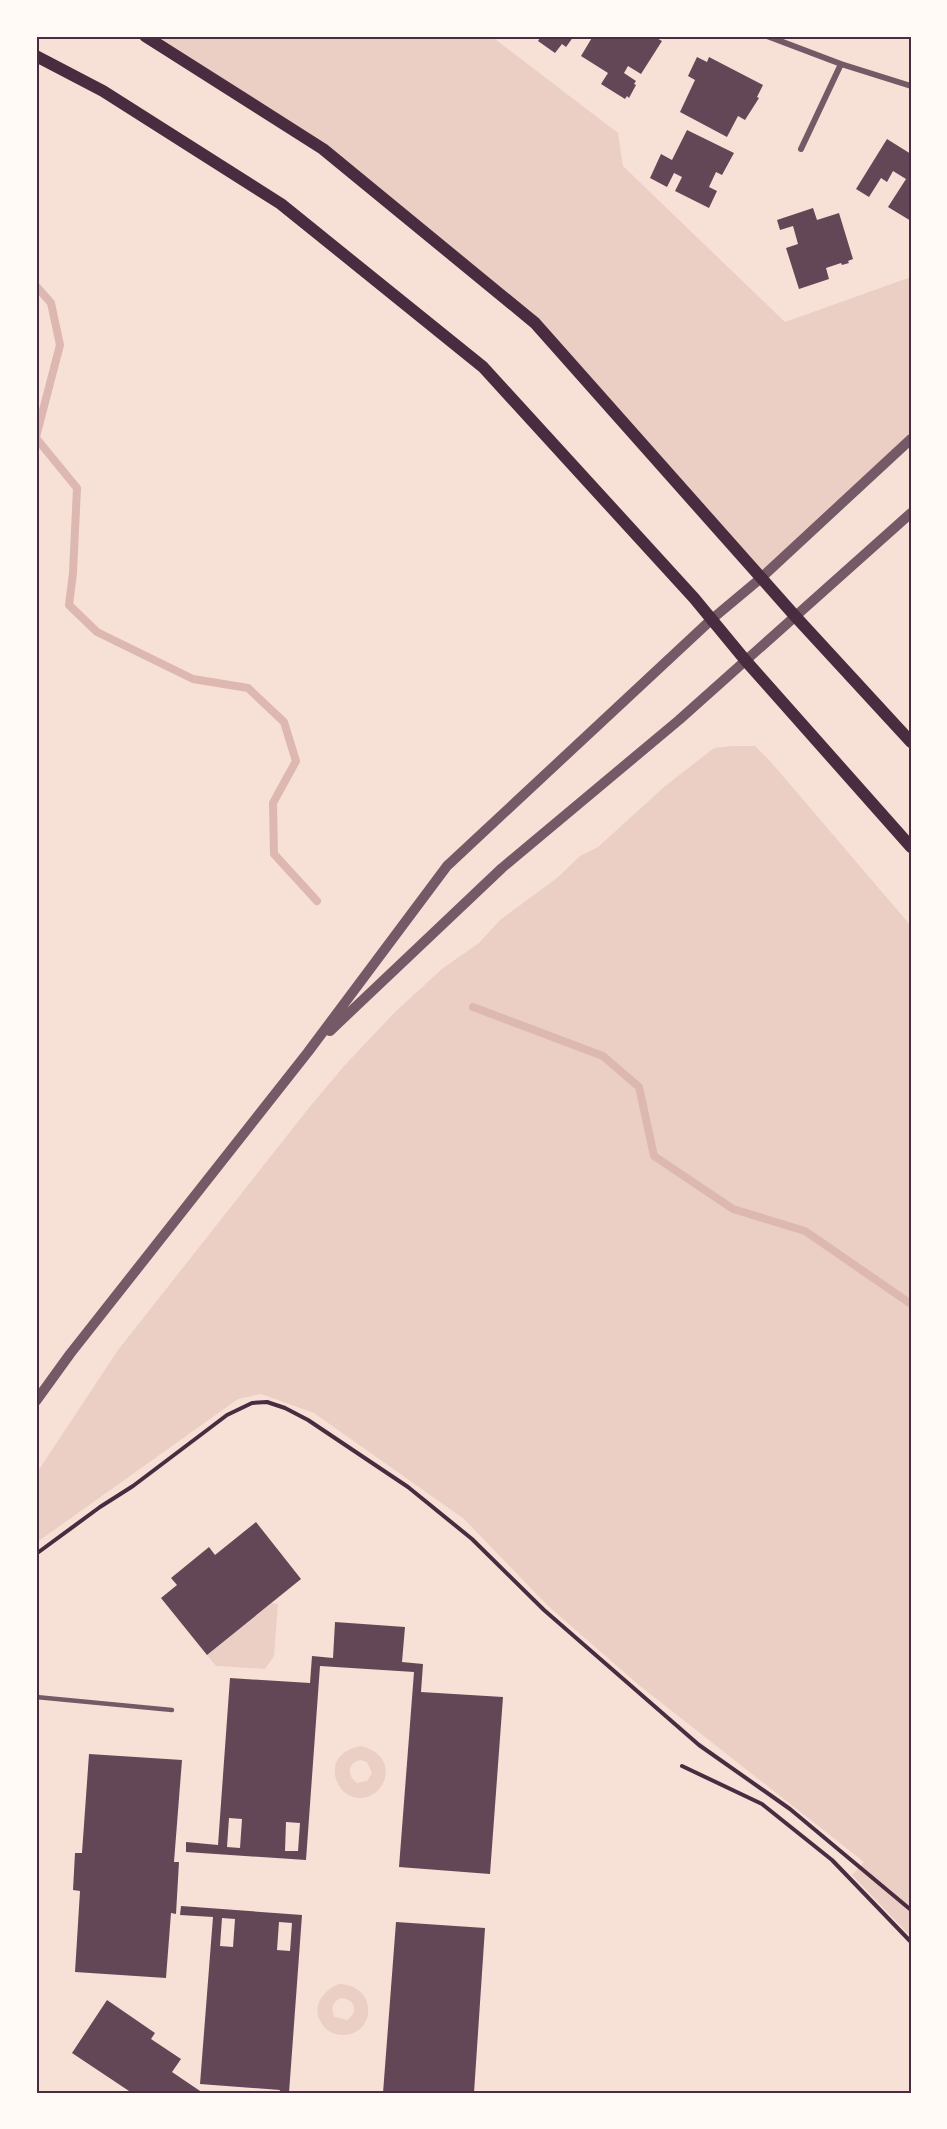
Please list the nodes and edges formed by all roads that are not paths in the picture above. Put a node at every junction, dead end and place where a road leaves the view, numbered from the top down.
1 (145, 36) edge
2 (767, 36) edge
3 (36, 56) edge
4 (841, 64) junction
5 (911, 86) edge
6 (801, 149) dead end
7 (911, 439) edge
8 (911, 513) edge
9 (761, 578) junction
10 (795, 616) junction
11 (712, 619) junction
12 (746, 662) junction
13 (911, 741) edge
14 (911, 847) edge
15 (308, 1052) junction
16 (36, 1401) edge
17 (36, 1697) edge
18 (172, 1710) dead end

1 - 9 main road
2 - 4 street
3 - 11 main road
4 - 5 street
4 - 6 street
7 - 9 street
8 - 10 street
9 - 10 main road
9 - 11 street
10 - 12 street
10 - 13 main road
11 - 12 main road
11 - 15 street
12 - 14 main road
12 - 15 street
15 - 16 street
17 - 18 lane

